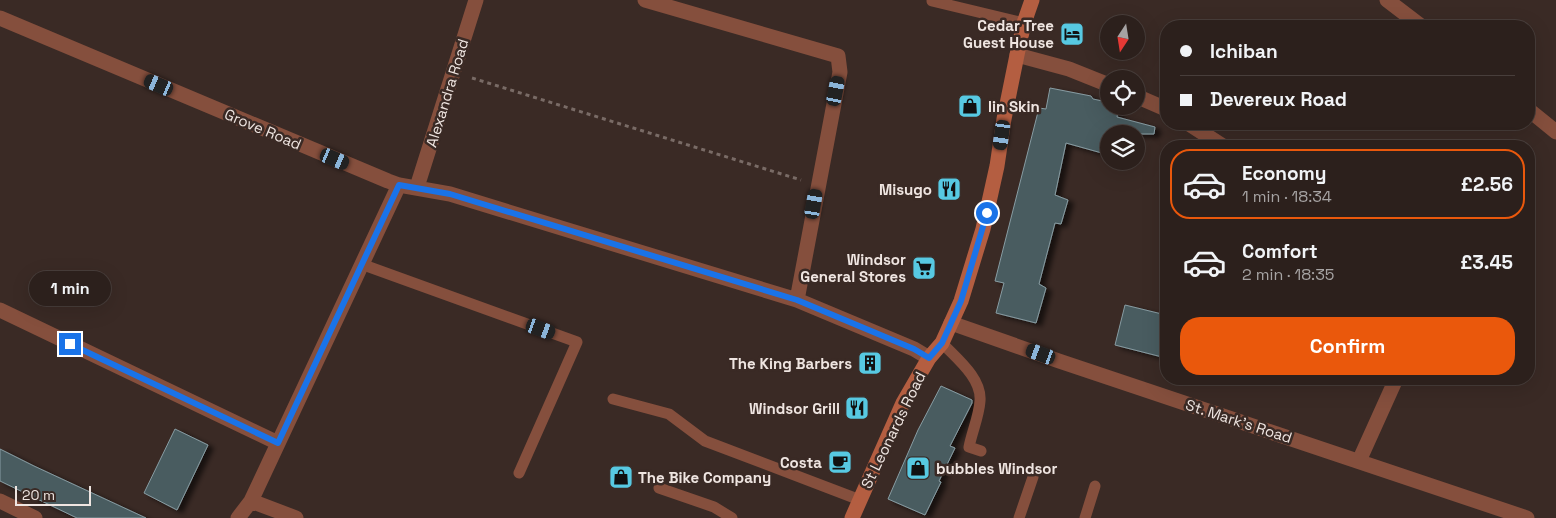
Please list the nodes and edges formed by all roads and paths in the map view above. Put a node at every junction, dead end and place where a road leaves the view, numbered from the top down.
1 (645, 0) edge
2 (1032, 0) edge
3 (1388, 0) edge
4 (474, 1) edge
5 (932, 1) edge
6 (0, 18) edge
7 (1413, 20) edge
8 (1024, 23) junction
9 (1017, 55) junction
10 (452, 72) junction
11 (1100, 81) edge
12 (1145, 100) edge
13 (1160, 106) edge
14 (1535, 115) edge
15 (1198, 130) edge
16 (1556, 132) edge
17 (1214, 140) edge
18 (399, 185) junction
19 (818, 185) junction
20 (417, 187) junction
21 (361, 264) junction
22 (797, 300) junction
23 (0, 310) edge
24 (952, 323) junction
25 (942, 343) junction
26 (929, 358) junction
27 (1393, 385) edge
28 (614, 399) dead end
29 (278, 443) junction
30 (981, 451) dead end
31 (1358, 461) junction
32 (519, 473) dead end
33 (1033, 477) dead end
34 (1095, 486) dead end
35 (659, 488) dead end
36 (860, 500) junction
37 (0, 501) edge
38 (251, 501) junction
39 (35, 518) edge
40 (238, 518) edge
41 (296, 518) edge
42 (732, 518) edge
43 (852, 518) edge
44 (1019, 518) edge
45 (1085, 518) edge
46 (1527, 518) edge

1 - 19 street
2 - 8 street, St Leonards Road
3 - 7 street
4 - 10 street, Alexandra Road
5 - 8 lane
6 - 18 street, Grove Road
8 - 9 street, St Leonards Road
9 - 11 street
9 - 24 street, St Leonards Road
10 - 19 path
10 - 20 street, Alexandra Road
12 - 13 street
14 - 16 street
15 - 17 street
18 - 20 street, Grove Road
18 - 21 street
19 - 22 street
20 - 22 street, Grove Road
21 - 29 street
21 - 32 lane
22 - 26 street, Grove Road
23 - 29 street
24 - 25 street, St Leonards Road
24 - 31 street, St. Mark's Road
25 - 26 street, St Leonards Road
25 - 30 lane
26 - 36 street, St Leonards Road
27 - 31 street
28 - 36 lane
29 - 38 street
31 - 46 street, St. Mark's Road
33 - 44 lane
34 - 45 lane
35 - 42 lane
36 - 43 street, St Leonards Road
37 - 39 street
38 - 40 street
38 - 41 street

